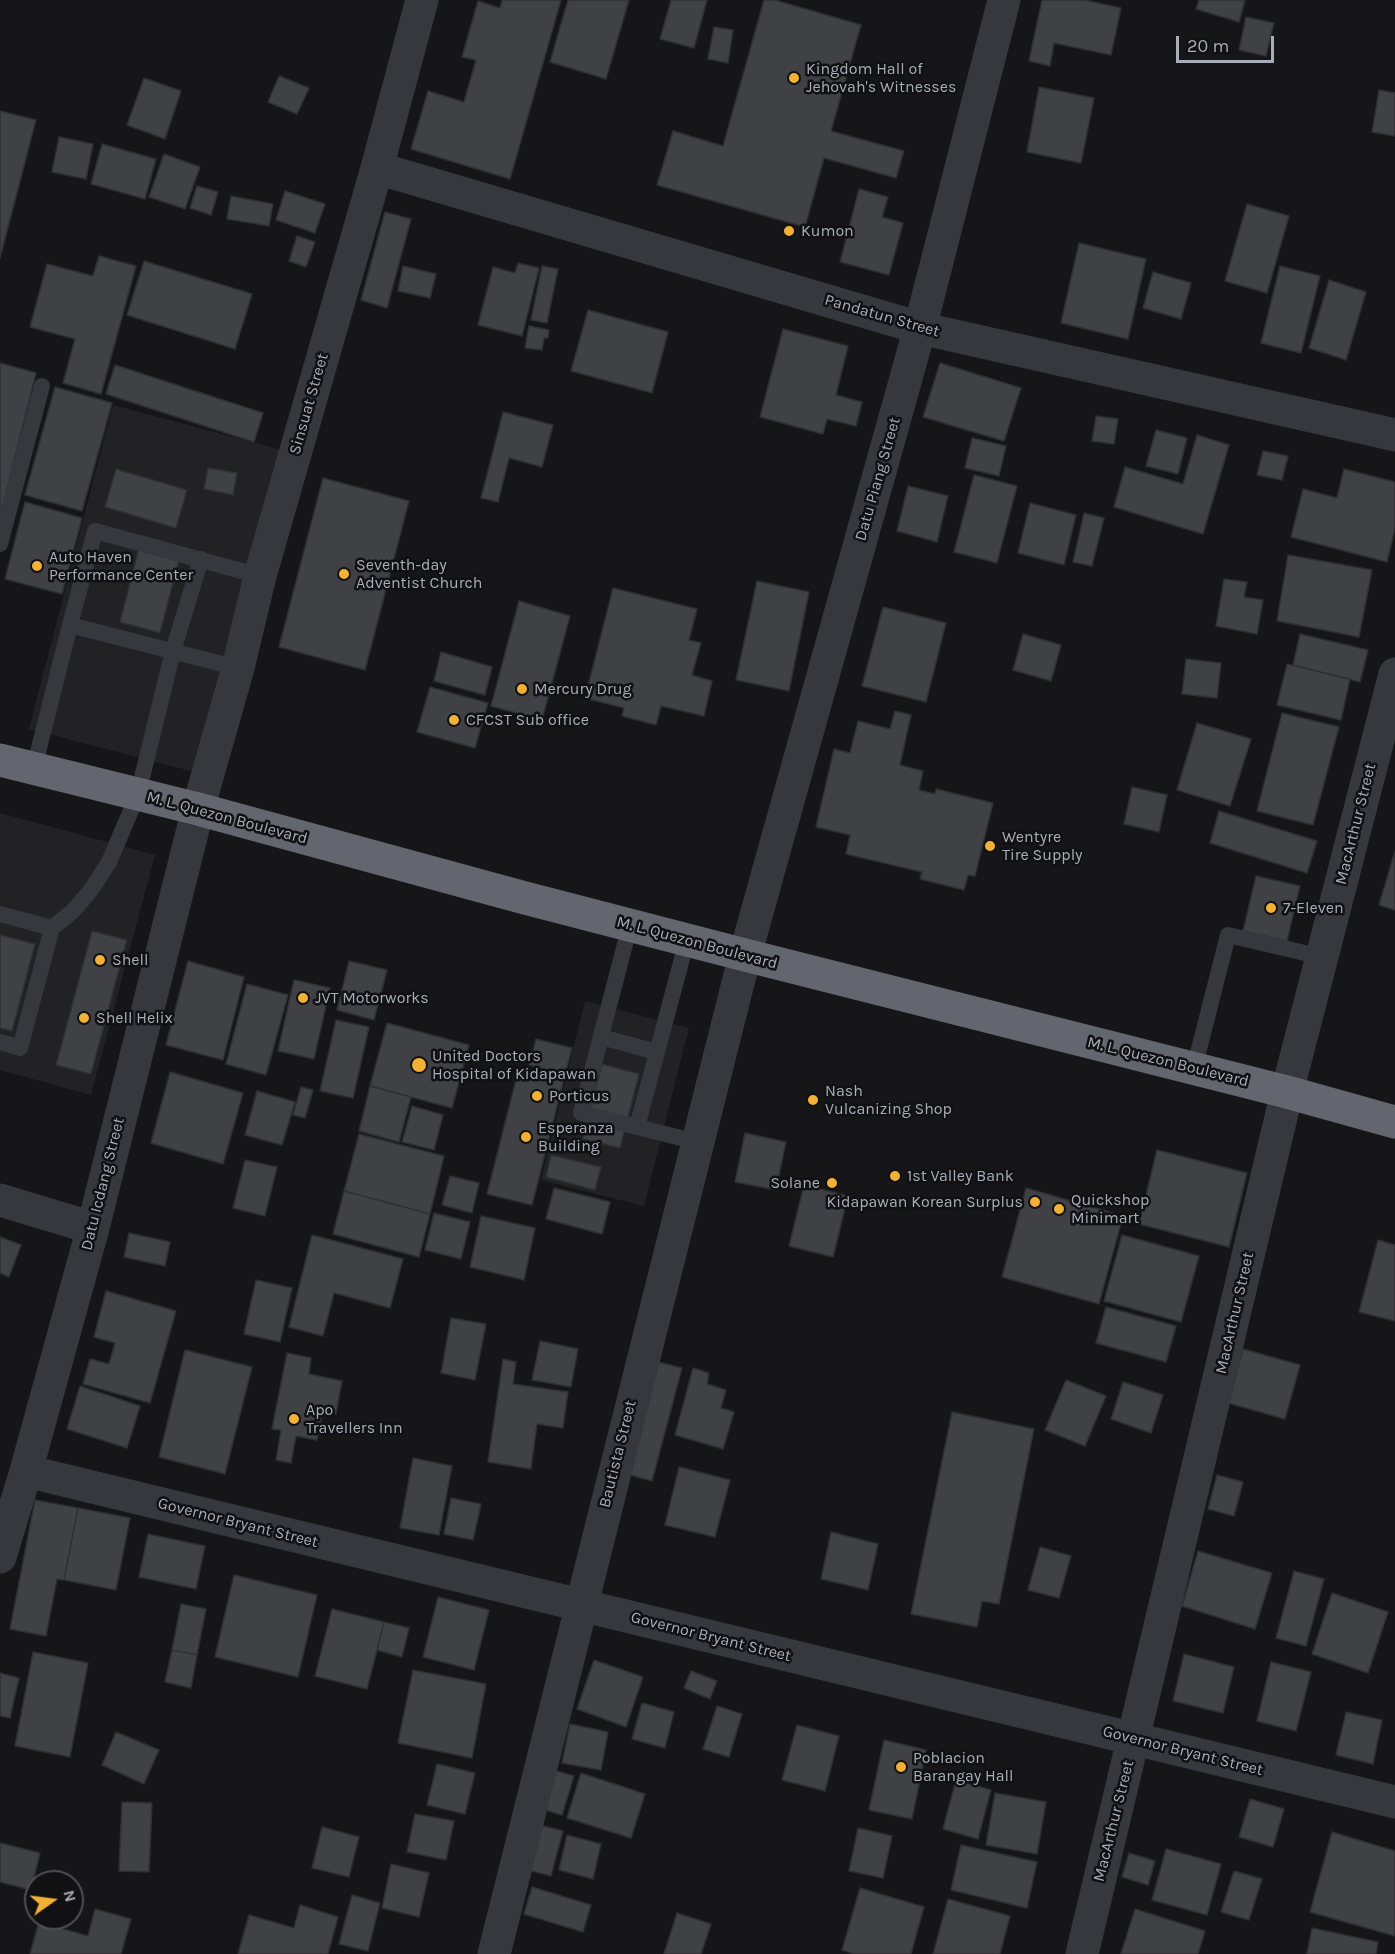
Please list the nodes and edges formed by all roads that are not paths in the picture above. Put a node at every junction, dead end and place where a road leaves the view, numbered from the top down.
1 (422, 0) edge
2 (1004, 0) edge
3 (377, 168) junction
4 (920, 328) junction
5 (42, 386) dead end
6 (1395, 435) edge
7 (0, 544) edge
8 (201, 559) junction
9 (260, 576) junction
10 (70, 626) junction
11 (173, 651) junction
12 (238, 668) junction
13 (1395, 674) edge
14 (0, 760) edge
15 (34, 768) junction
16 (138, 794) junction
17 (198, 809) junction
18 (0, 914) edge
19 (630, 925) junction
20 (52, 928) junction
21 (687, 940) junction
22 (745, 955) junction
23 (1322, 957) junction
24 (601, 1037) junction
25 (0, 1042) edge
26 (657, 1052) junction
27 (1194, 1069) junction
28 (1287, 1092) junction
29 (1395, 1122) edge
30 (637, 1127) junction
31 (697, 1142) junction
32 (0, 1200) edge
33 (93, 1228) junction
34 (26, 1472) junction
35 (0, 1557) edge
36 (580, 1605) junction
37 (1134, 1739) junction
38 (1395, 1802) edge
39 (494, 1954) edge
40 (1082, 1954) edge

1 - 3 street, Sinsuat Street
2 - 4 street, Datu Piang Street
3 - 4 street, Pandatun Street
3 - 9 street, Sinsuat Street
4 - 6 street, Pandatun Street
4 - 22 street, Datu Piang Street
5 - 7 lane
8 - 9 lane
8 - 10 lane
8 - 11 lane
9 - 12 street, Sinsuat Street
10 - 11 lane
10 - 15 lane
11 - 12 lane
11 - 16 lane
12 - 17 street, Sinsuat Street
13 - 23 street, MacArthur Street
14 - 15 highway, M. L. Quezon Boulevard
15 - 16 highway, M. L. Quezon Boulevard
16 - 17 highway, M. L. Quezon Boulevard
16 - 20 lane
17 - 19 highway, M. L. Quezon Boulevard
17 - 33 street, Datu Icdang Street
18 - 20 lane
19 - 21 highway, M. L. Quezon Boulevard
19 - 24 lane
20 - 25 lane
21 - 22 highway, M. L. Quezon Boulevard
21 - 26 lane
22 - 27 highway, M. L. Quezon Boulevard
22 - 31 street, Bautista Street
23 - 27 lane
23 - 28 street, MacArthur Street
24 - 26 lane
24 - 30 lane
26 - 30 lane
27 - 28 highway, M. L. Quezon Boulevard
28 - 29 highway, M. L. Quezon Boulevard
28 - 37 street, MacArthur Street
30 - 31 lane
31 - 36 street, Bautista Street
32 - 33 street
33 - 34 street, Datu Icdang Street
34 - 35 street, Datu Icdang Street
34 - 36 street, Governor Bryant Street
36 - 37 street, Governor Bryant Street
36 - 39 street, Bautista Street
37 - 38 street, Governor Bryant Street
37 - 40 street, MacArthur Street

